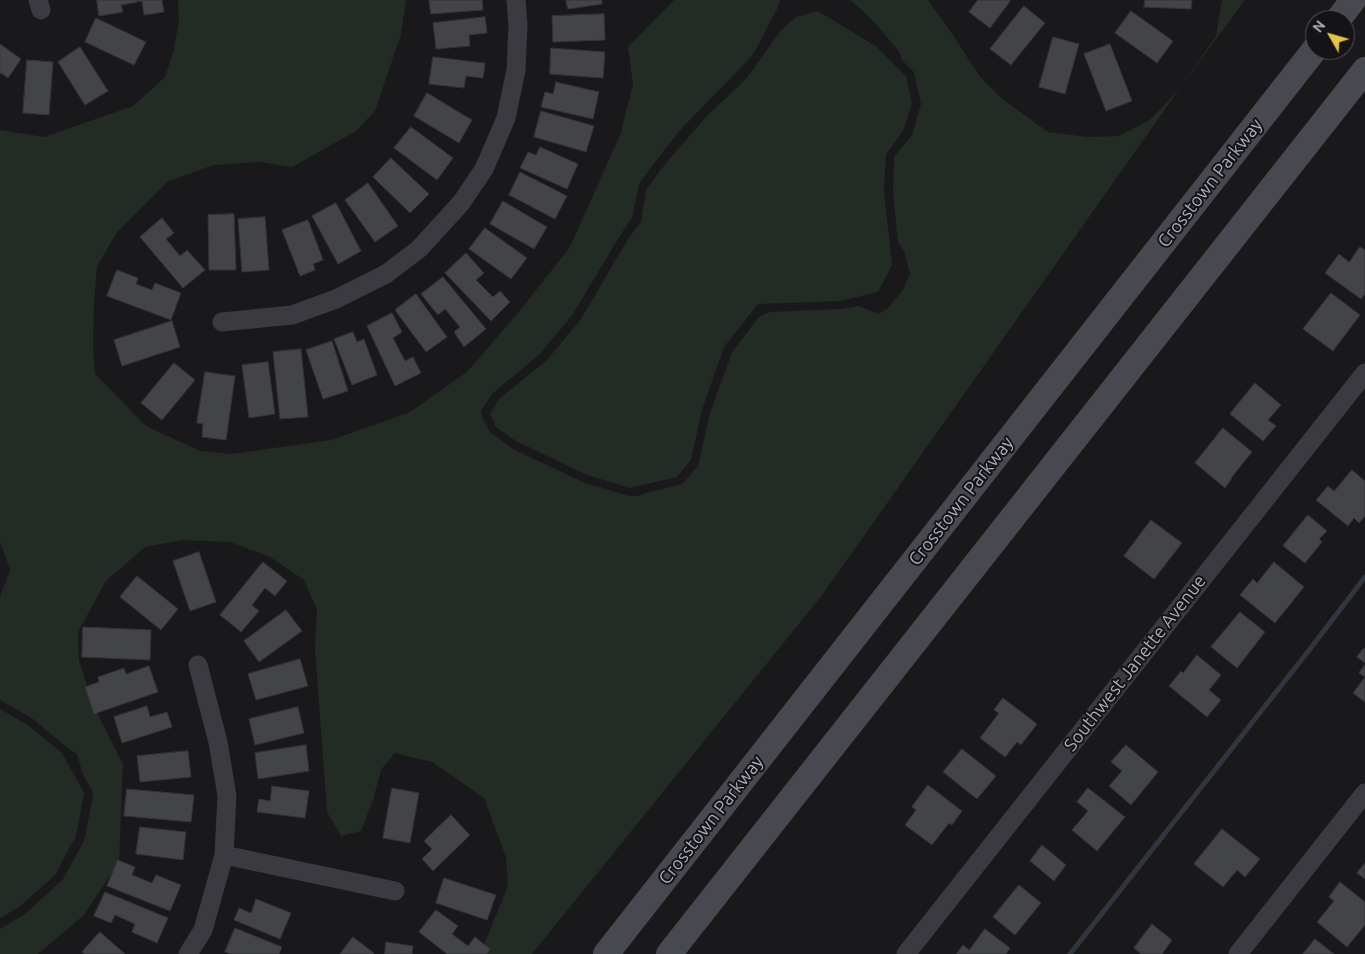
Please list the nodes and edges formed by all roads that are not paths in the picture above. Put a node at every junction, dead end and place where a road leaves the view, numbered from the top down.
1 (516, 0) edge
2 (1306, 60) edge
3 (1365, 70) edge
4 (222, 322) dead end
5 (1365, 372) edge
6 (198, 665) dead end
7 (1365, 793) edge
8 (224, 855) junction
9 (395, 891) dead end
10 (188, 954) edge
11 (606, 954) edge
12 (669, 954) edge
13 (906, 954) edge
14 (1238, 954) edge

1 - 4 street
2 - 11 main road, Crosstown Parkway
3 - 12 main road
5 - 13 street, Southwest Janette Avenue
6 - 8 street
7 - 14 street
8 - 9 street
8 - 10 street

